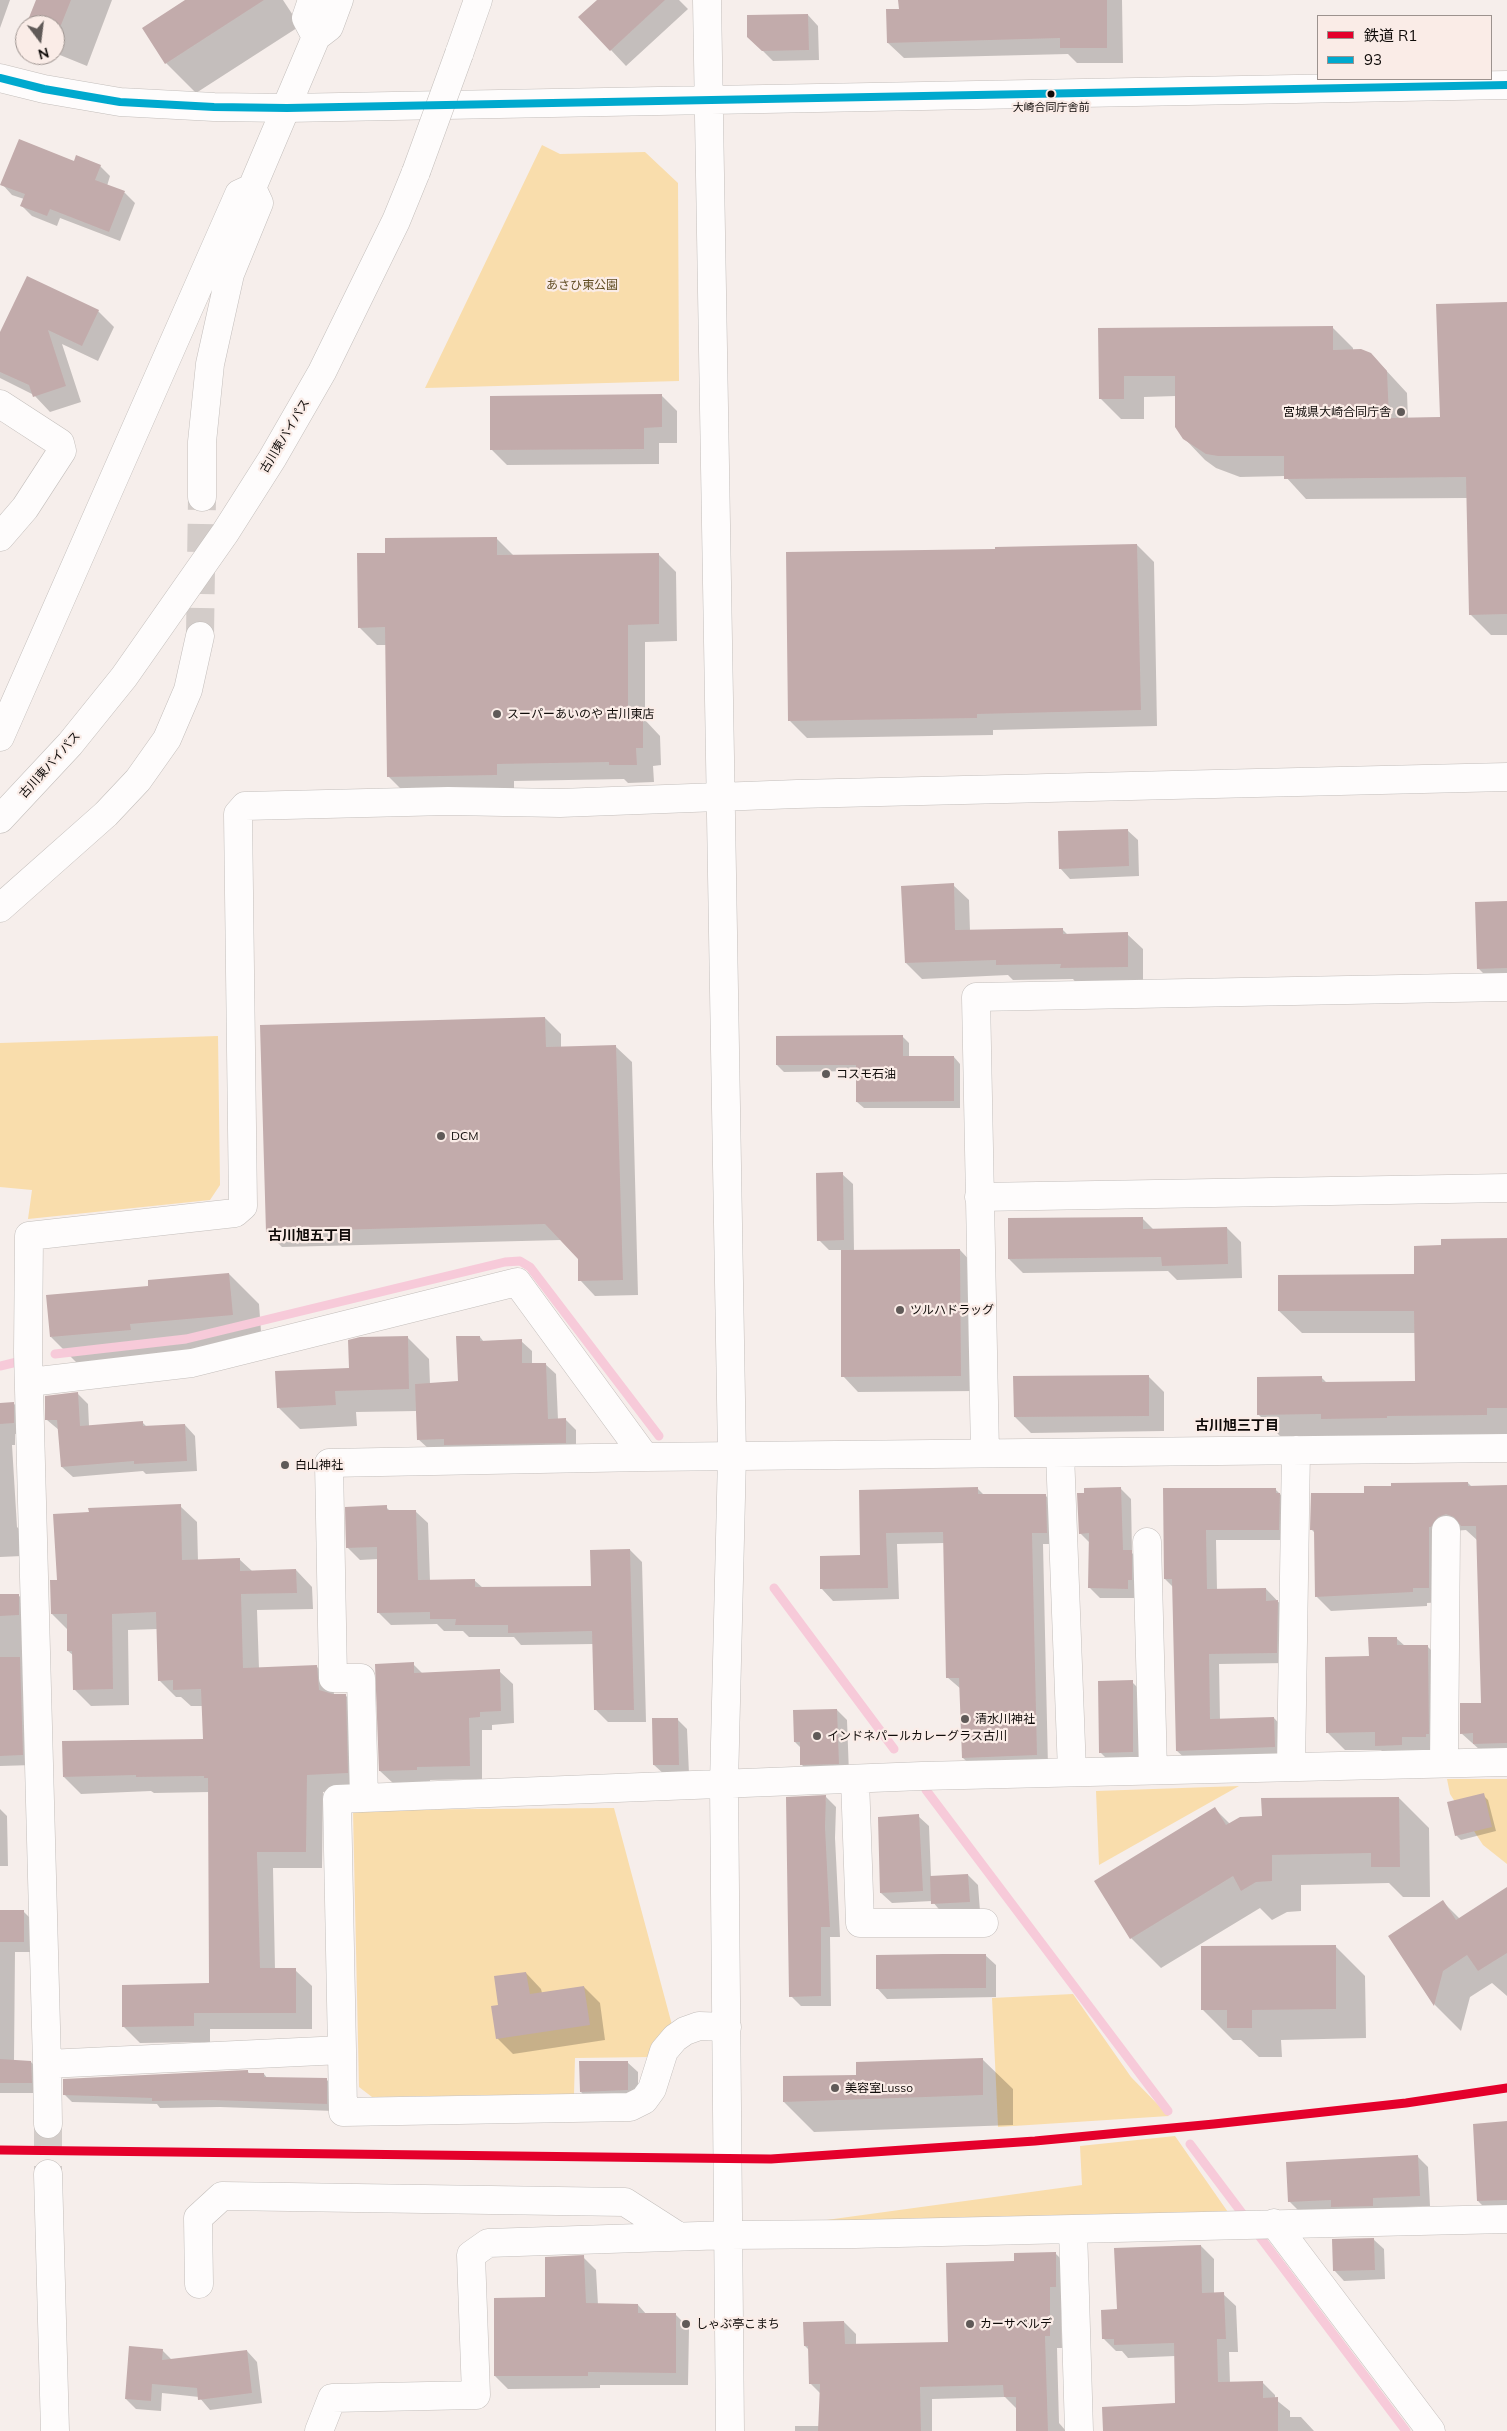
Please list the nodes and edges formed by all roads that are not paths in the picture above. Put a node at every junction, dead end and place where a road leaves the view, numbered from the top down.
1 (312, 0) edge
2 (339, 0) edge
3 (478, 0) edge
4 (707, 0) edge
5 (316, 37) junction
6 (0, 78) edge
7 (1507, 85) edge
8 (709, 100) junction
9 (287, 108) junction
10 (252, 188) junction
11 (0, 404) edge
12 (202, 497) tunnel mouth
13 (0, 537) edge
14 (200, 636) tunnel mouth
15 (0, 737) edge
16 (1507, 777) edge
17 (722, 797) junction
18 (0, 819) edge
19 (0, 908) edge
20 (1507, 986) edge
21 (1507, 1188) edge
22 (979, 1197) junction
23 (29, 1369) junction
24 (1507, 1448) edge
25 (1296, 1450) junction
26 (984, 1453) junction
27 (1060, 1453) junction
28 (732, 1456) junction
29 (645, 1457) junction
30 (1446, 1530) dead end
31 (1147, 1542) dead end
32 (1507, 1762) edge
33 (1444, 1763) junction
34 (1291, 1767) junction
35 (1153, 1770) junction
36 (1072, 1772) junction
37 (855, 1779) junction
38 (724, 1784) junction
39 (364, 1798) junction
40 (984, 1923) dead end
41 (727, 2027) junction
42 (342, 2050) junction
43 (46, 2064) junction
44 (48, 2124) tunnel mouth
45 (48, 2174) tunnel mouth
46 (1507, 2219) edge
47 (1266, 2224) junction
48 (1073, 2229) junction
49 (729, 2235) junction
50 (678, 2236) junction
51 (199, 2284) dead end
52 (55, 2431) edge
53 (319, 2431) edge
54 (730, 2431) edge
55 (1079, 2431) edge
56 (1431, 2431) edge

1 - 5 main road
2 - 5 main road
3 - 18 main road, 古川東バイパス, bridge
4 - 8 main road
5 - 9 main road
6 - 9 main road
7 - 8 main road
8 - 9 main road
8 - 17 main road
9 - 10 main road
10 - 12 main road
10 - 15 main road
11 - 13 main road
14 - 19 main road
16 - 17 main road
17 - 23 main road
17 - 28 main road
20 - 22 main road
21 - 22 main road
22 - 26 main road
23 - 29 main road
23 - 43 main road
24 - 25 main road
25 - 27 main road
25 - 34 main road
26 - 27 main road
26 - 28 main road
27 - 36 main road
28 - 29 main road
28 - 38 main road
29 - 39 main road
30 - 33 main road
31 - 35 main road
32 - 33 main road
33 - 34 main road
34 - 35 main road
35 - 36 main road
36 - 37 main road
37 - 38 main road
37 - 40 main road
38 - 39 main road
38 - 41 main road
39 - 42 main road
41 - 42 main road
41 - 49 main road
42 - 43 main road
43 - 44 main road
45 - 52 main road
46 - 47 main road
47 - 48 main road
47 - 56 main road
48 - 49 main road
48 - 55 main road
49 - 50 main road
49 - 54 main road
50 - 51 main road
50 - 53 main road

